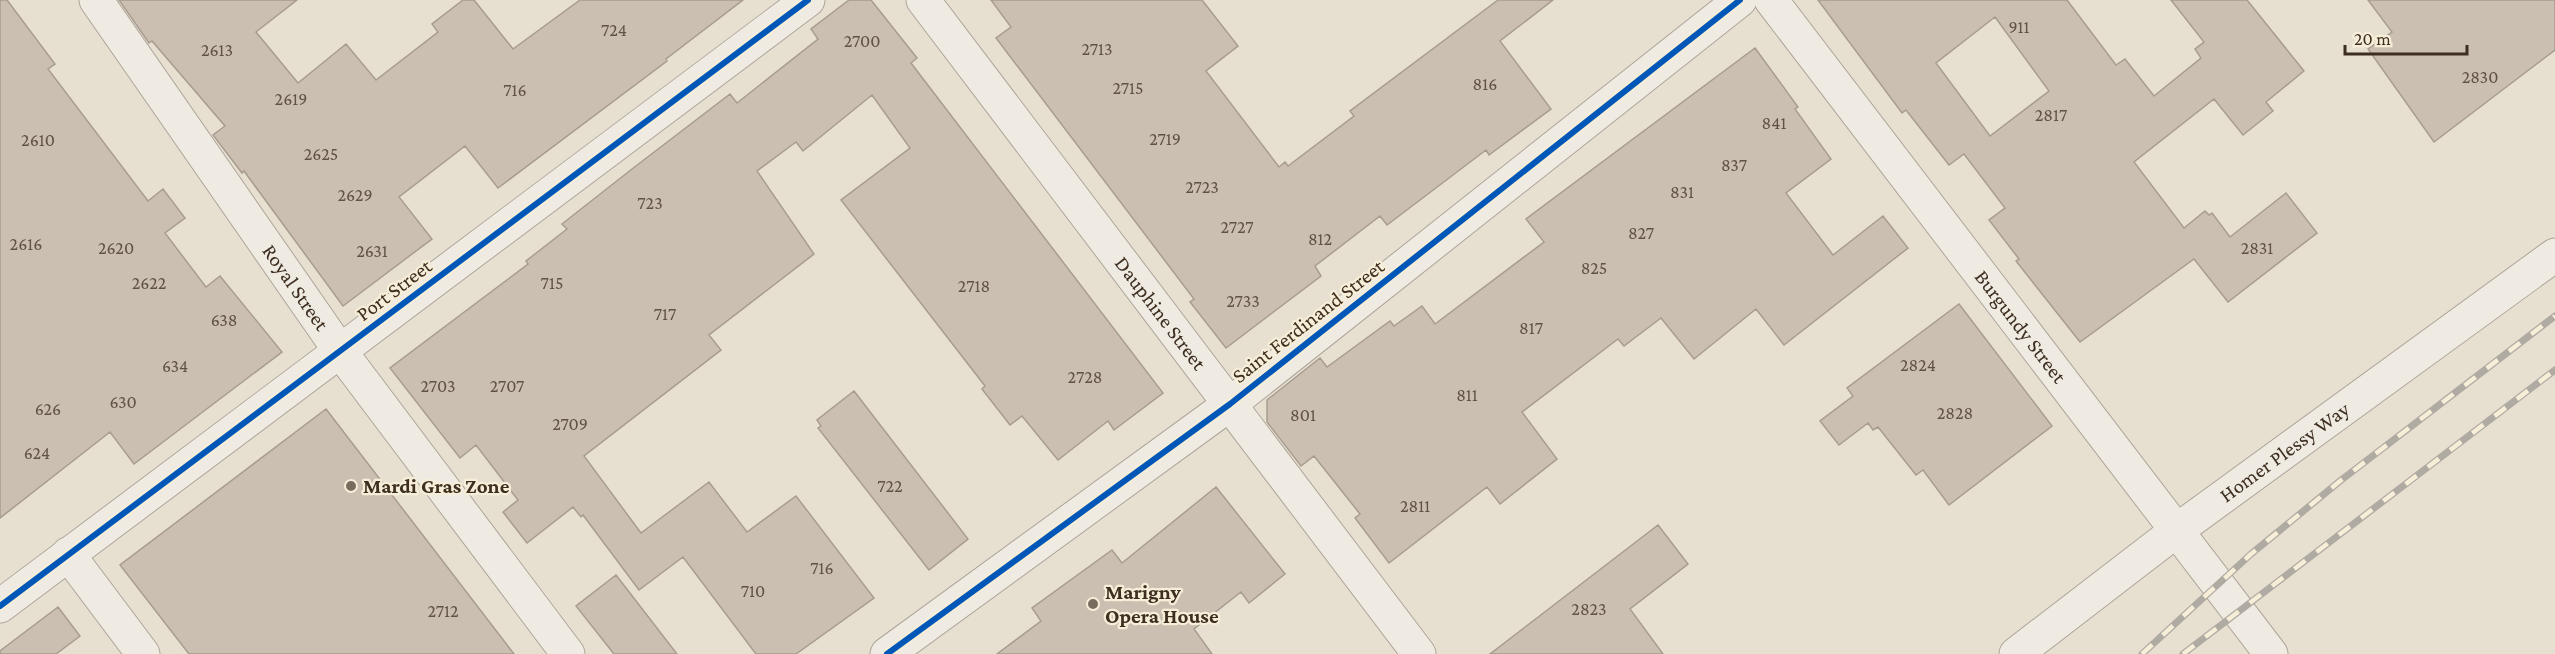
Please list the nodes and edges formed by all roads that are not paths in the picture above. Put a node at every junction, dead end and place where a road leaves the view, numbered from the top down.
1 (96, 0) edge
2 (808, 0) edge
3 (923, 0) edge
4 (1740, 0) edge
5 (1771, 0) edge
6 (2555, 255) edge
7 (340, 351) junction
8 (1230, 404) junction
9 (2176, 531) junction
10 (68, 554) junction
11 (0, 606) edge
12 (143, 654) edge
13 (568, 654) edge
14 (887, 654) edge
15 (1419, 654) edge
16 (2016, 654) edge
17 (2271, 654) edge

1 - 7 street, Royal Street
2 - 7 street, Port Street
3 - 8 street, Dauphine Street
4 - 8 street, Saint Ferdinand Street
5 - 9 street, Burgundy Street
6 - 9 street, Homer Plessy Way
7 - 10 street, Port Street
7 - 13 street, Royal Street
8 - 14 street, Saint Ferdinand Street
8 - 15 street, Dauphine Street
9 - 16 street, Homer Plessy Way
9 - 17 street, Burgundy Street
10 - 11 street, Port Street
10 - 12 street

